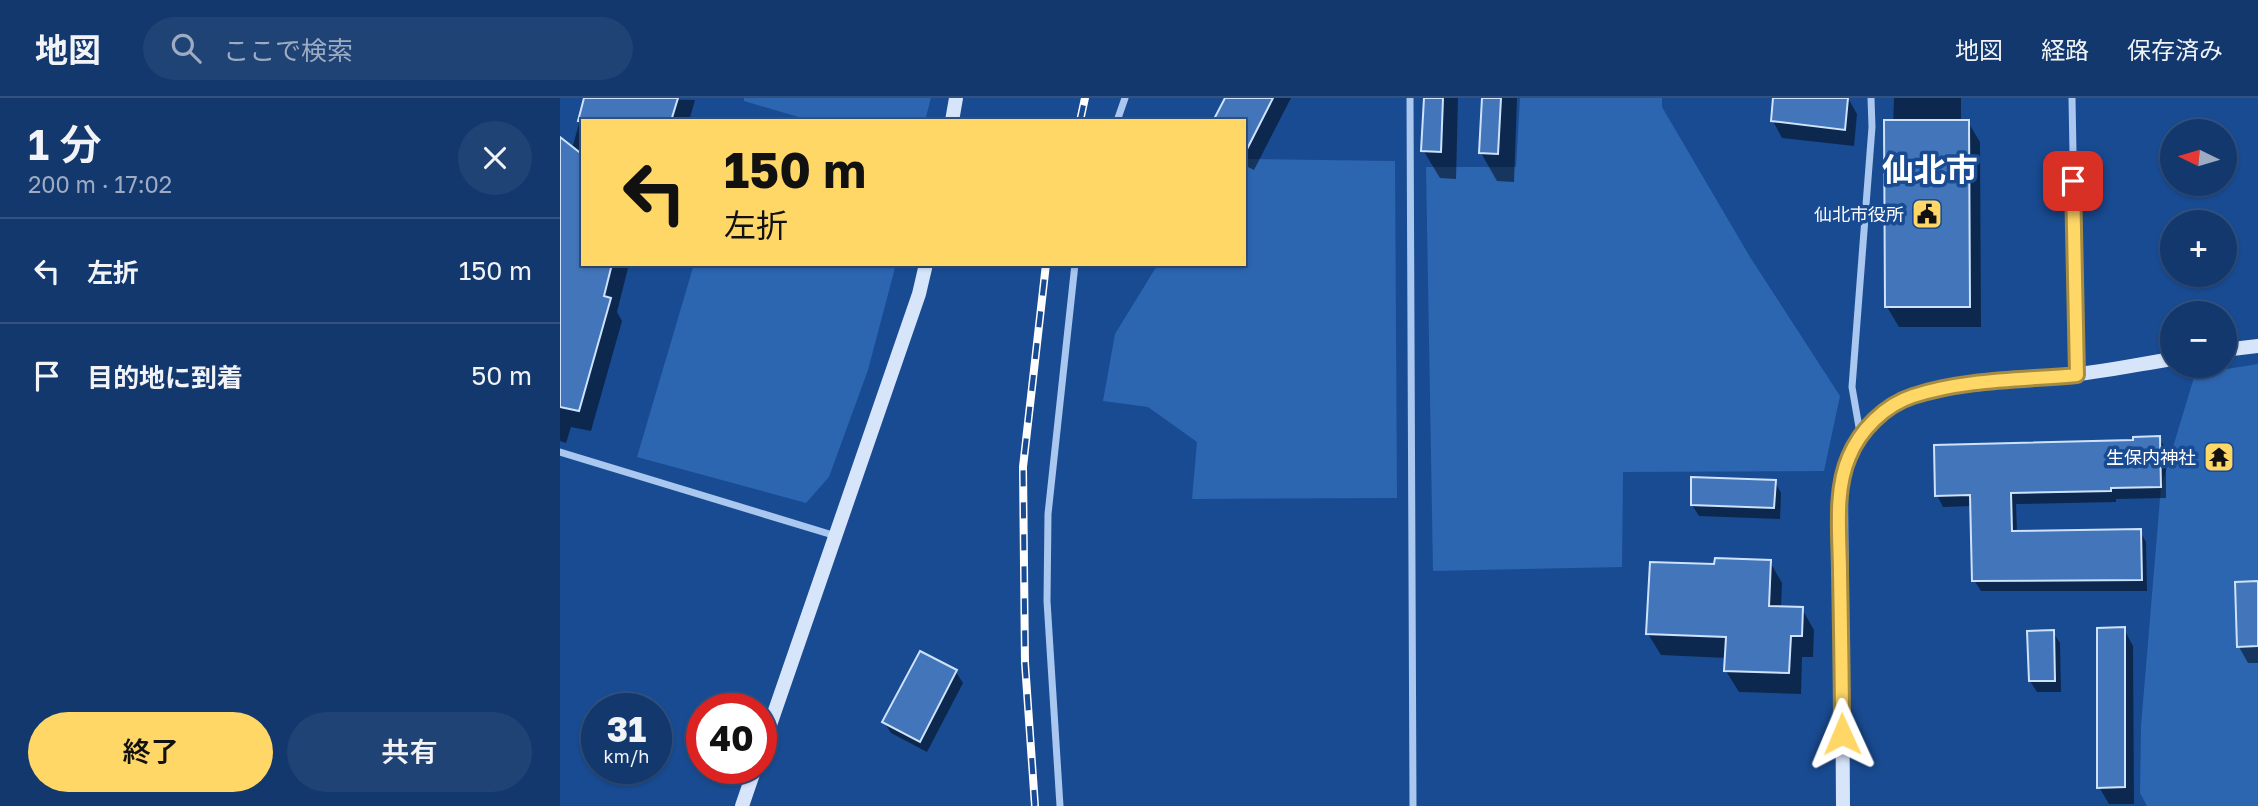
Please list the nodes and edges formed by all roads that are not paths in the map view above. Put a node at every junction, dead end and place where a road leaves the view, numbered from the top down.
1 (956, 98) edge
2 (1125, 98) edge
3 (1410, 98) edge
4 (1871, 98) edge
5 (2072, 98) edge
6 (952, 119) edge
7 (1118, 119) edge
8 (926, 266) edge
9 (1075, 266) edge
10 (2258, 346) edge
11 (2237, 348) edge
12 (2160, 361) edge
13 (2077, 375) junction
14 (1860, 434) junction
15 (560, 452) edge
16 (836, 536) junction
17 (777, 705) edge
18 (750, 784) edge
19 (742, 806) edge
20 (1060, 806) edge
21 (1413, 806) edge
22 (1843, 806) edge

1 - 6 street
2 - 7 street
3 - 21 street
4 - 14 street
5 - 13 street
8 - 16 street
9 - 20 street
10 - 11 street
12 - 13 street
13 - 14 street
14 - 22 street
15 - 16 street
16 - 17 street
18 - 19 street

